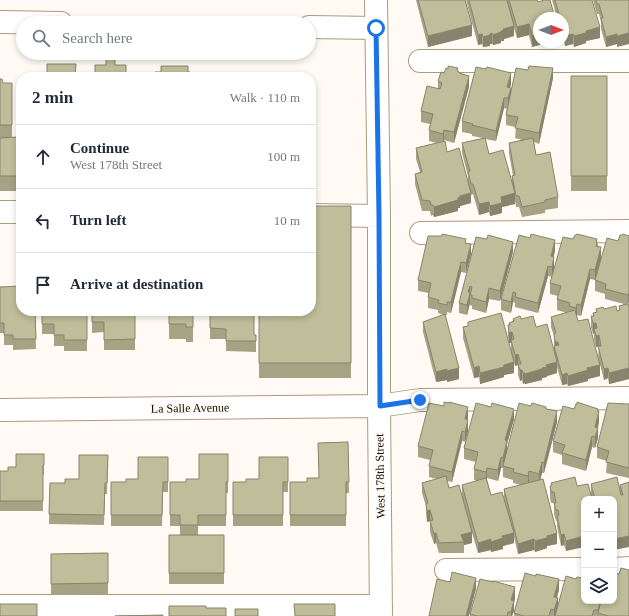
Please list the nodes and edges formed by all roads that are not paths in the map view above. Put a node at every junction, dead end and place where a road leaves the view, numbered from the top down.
1 (376, 0) edge
2 (0, 22) edge
3 (16, 22) edge
4 (316, 27) edge
5 (376, 28) junction
6 (420, 61) dead end
7 (629, 61) edge
8 (0, 212) edge
9 (16, 212) edge
10 (316, 215) edge
11 (379, 216) junction
12 (629, 231) edge
13 (421, 232) dead end
14 (629, 398) edge
15 (380, 406) junction
16 (0, 410) edge
17 (629, 568) edge
18 (581, 569) edge
19 (617, 569) edge
20 (446, 570) dead end
21 (0, 606) edge
22 (381, 611) edge

1 - 5 street, West 178th Street
2 - 3 street
4 - 5 street
5 - 11 street, West 178th Street
6 - 7 street
8 - 9 street
10 - 11 street
11 - 15 street, West 178th Street
12 - 13 street
14 - 15 street, La Salle Avenue
15 - 16 street, La Salle Avenue
15 - 22 street, West 178th Street
17 - 19 street
18 - 20 street
21 - 22 street

